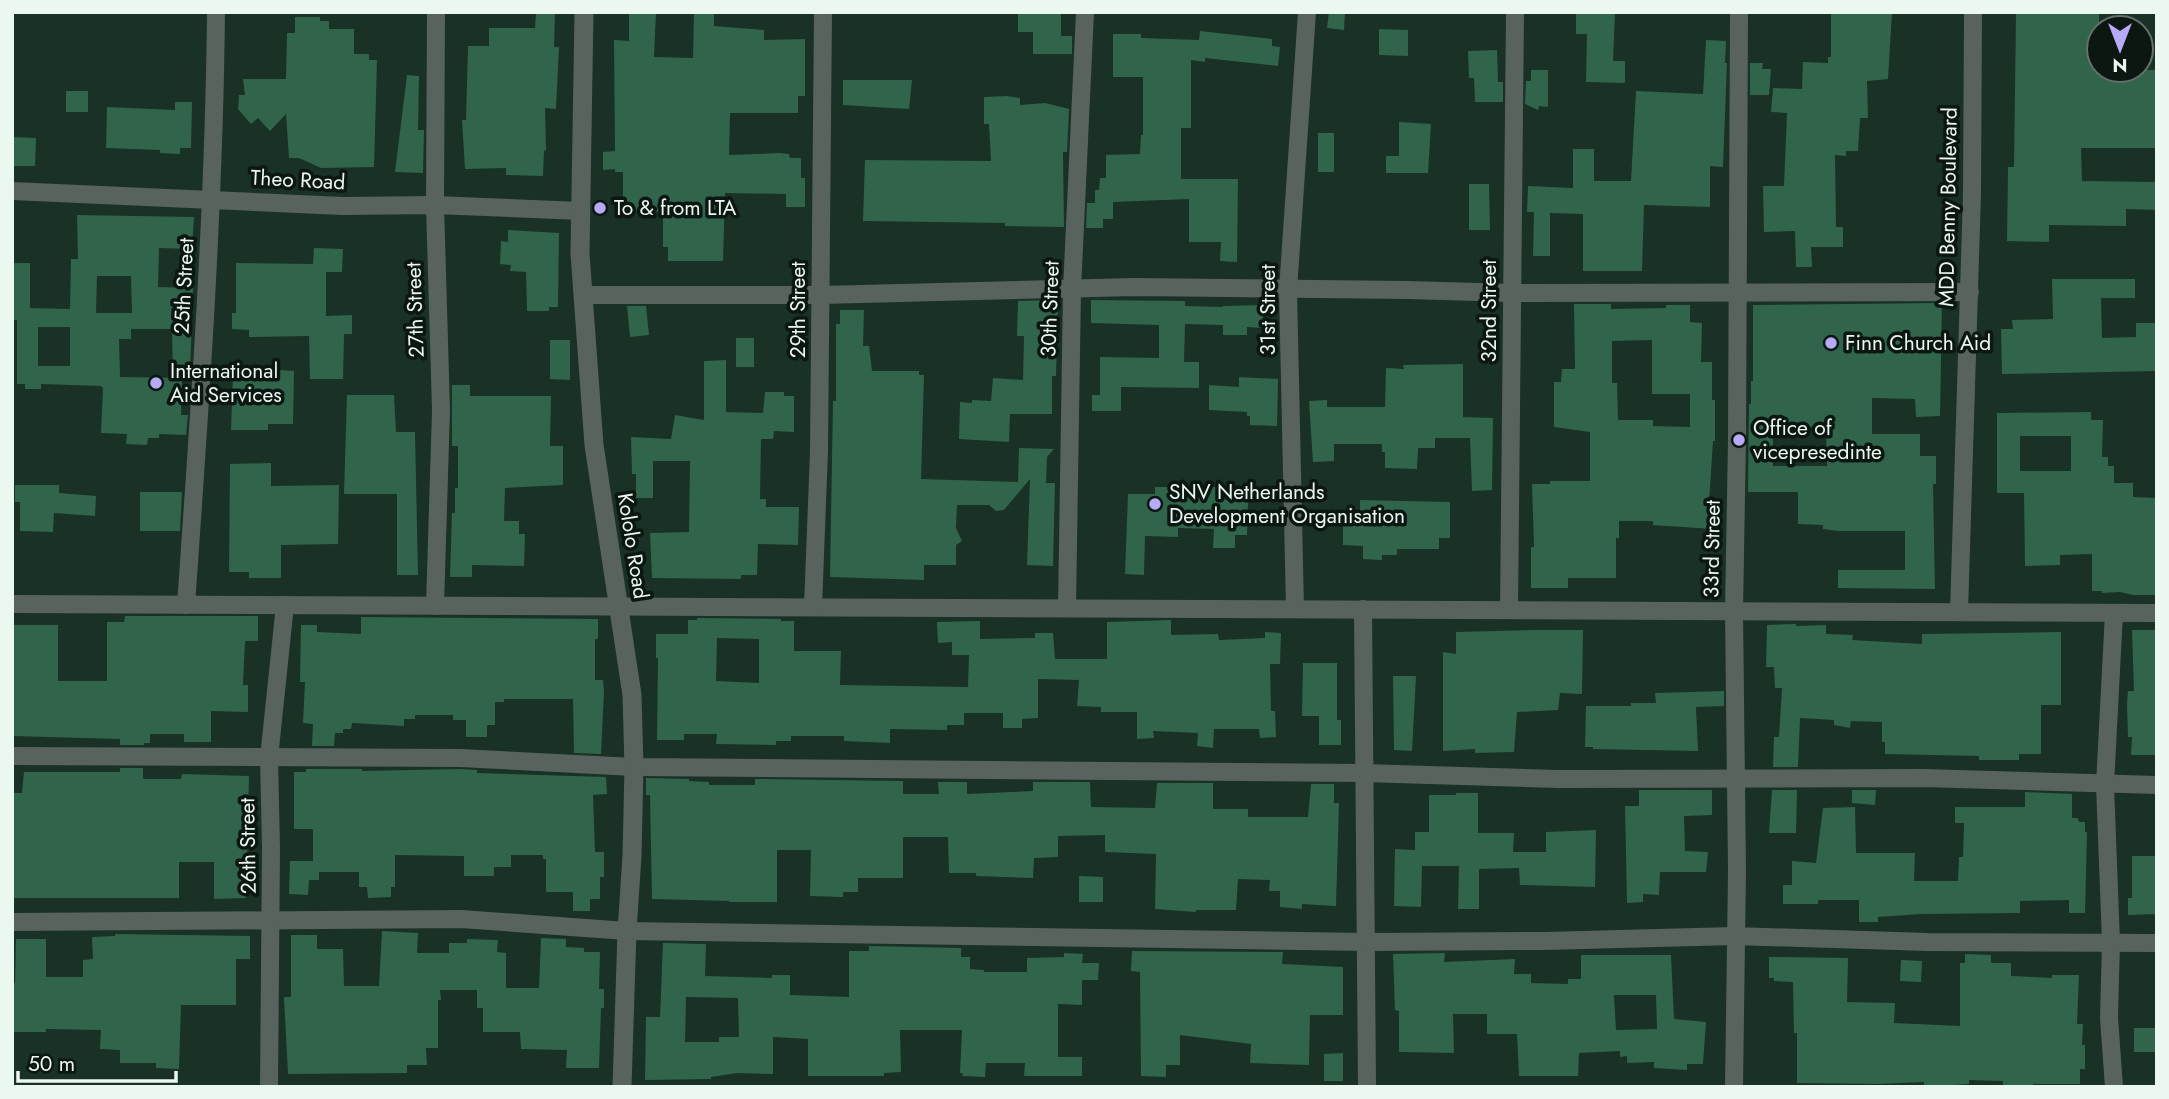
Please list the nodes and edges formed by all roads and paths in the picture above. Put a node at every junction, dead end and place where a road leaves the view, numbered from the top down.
1 (216, 12) edge
2 (436, 12) edge
3 (584, 12) edge
4 (823, 12) edge
5 (1085, 12) edge
6 (1307, 12) edge
7 (1516, 12) edge
8 (1739, 12) edge
9 (1973, 12) edge
10 (12, 191) edge
11 (211, 199) junction
12 (435, 205) junction
13 (581, 211) junction
14 (1289, 289) junction
15 (1072, 290) junction
16 (1970, 292) junction
17 (1512, 293) junction
18 (1737, 293) junction
19 (583, 295) junction
20 (821, 295) junction
21 (12, 604) edge
22 (187, 604) junction
23 (285, 605) junction
24 (435, 606) junction
25 (620, 606) junction
26 (814, 607) junction
27 (1067, 608) junction
28 (1295, 609) junction
29 (1363, 609) junction
30 (1509, 610) junction
31 (1734, 611) junction
32 (1959, 612) junction
33 (2114, 612) junction
34 (2157, 613) edge
35 (12, 756) edge
36 (269, 758) junction
37 (634, 766) junction
38 (1364, 773) junction
39 (1736, 779) junction
40 (2105, 785) junction
41 (2157, 785) edge
42 (271, 919) junction
43 (12, 922) edge
44 (627, 931) junction
45 (1734, 936) junction
46 (2111, 942) junction
47 (1365, 943) junction
48 (2157, 943) edge
49 (269, 1087) edge
50 (622, 1087) edge
51 (1367, 1087) edge
52 (1734, 1087) edge
53 (2114, 1087) edge

1 - 11 street, 25th Street
2 - 12 street, 27th Street
3 - 13 street, Kololo Road
4 - 20 street, 29th Street
5 - 15 street, 30th Street
6 - 14 street, 31st Street
7 - 17 street, 32nd Street
8 - 18 street, 33rd Street
9 - 16 street, MDD Benny Boulevard
10 - 11 street, Theo Road
11 - 12 street, Theo Road
11 - 22 street, 25th Street
12 - 13 street, Theo Road
12 - 24 street, 27th Street
13 - 19 street, Kololo Road
14 - 15 street
14 - 17 street
14 - 28 street, 31st Street
15 - 20 street
15 - 27 street, 30th Street
16 - 18 street
16 - 32 street, MDD Benny Boulevard
17 - 18 street
17 - 30 street, 32nd Street
18 - 31 street, 33rd Street
19 - 20 street
19 - 25 street, Kololo Road
20 - 26 street, 29th Street
21 - 22 street
22 - 23 street
23 - 24 street
23 - 36 street, 26th Street
24 - 25 street
25 - 26 street
25 - 37 street, Kololo Road
26 - 27 street
27 - 28 street
28 - 29 street
29 - 30 street
29 - 38 street
30 - 31 street
31 - 32 street
31 - 39 street, 33rd Street
32 - 33 street
33 - 34 street
33 - 40 street
35 - 36 street
36 - 37 street
36 - 42 street, 26th Street
37 - 38 street
37 - 44 street, Kololo Road
38 - 39 street
38 - 47 street
39 - 40 street
39 - 45 street, 33rd Street
40 - 41 street
40 - 46 street
42 - 43 street
42 - 44 street
42 - 49 street, 26th Street
44 - 47 street
44 - 50 street, Kololo Road
45 - 46 street
45 - 47 street
45 - 52 street, 33rd Street
46 - 48 street
46 - 53 street
47 - 51 street

